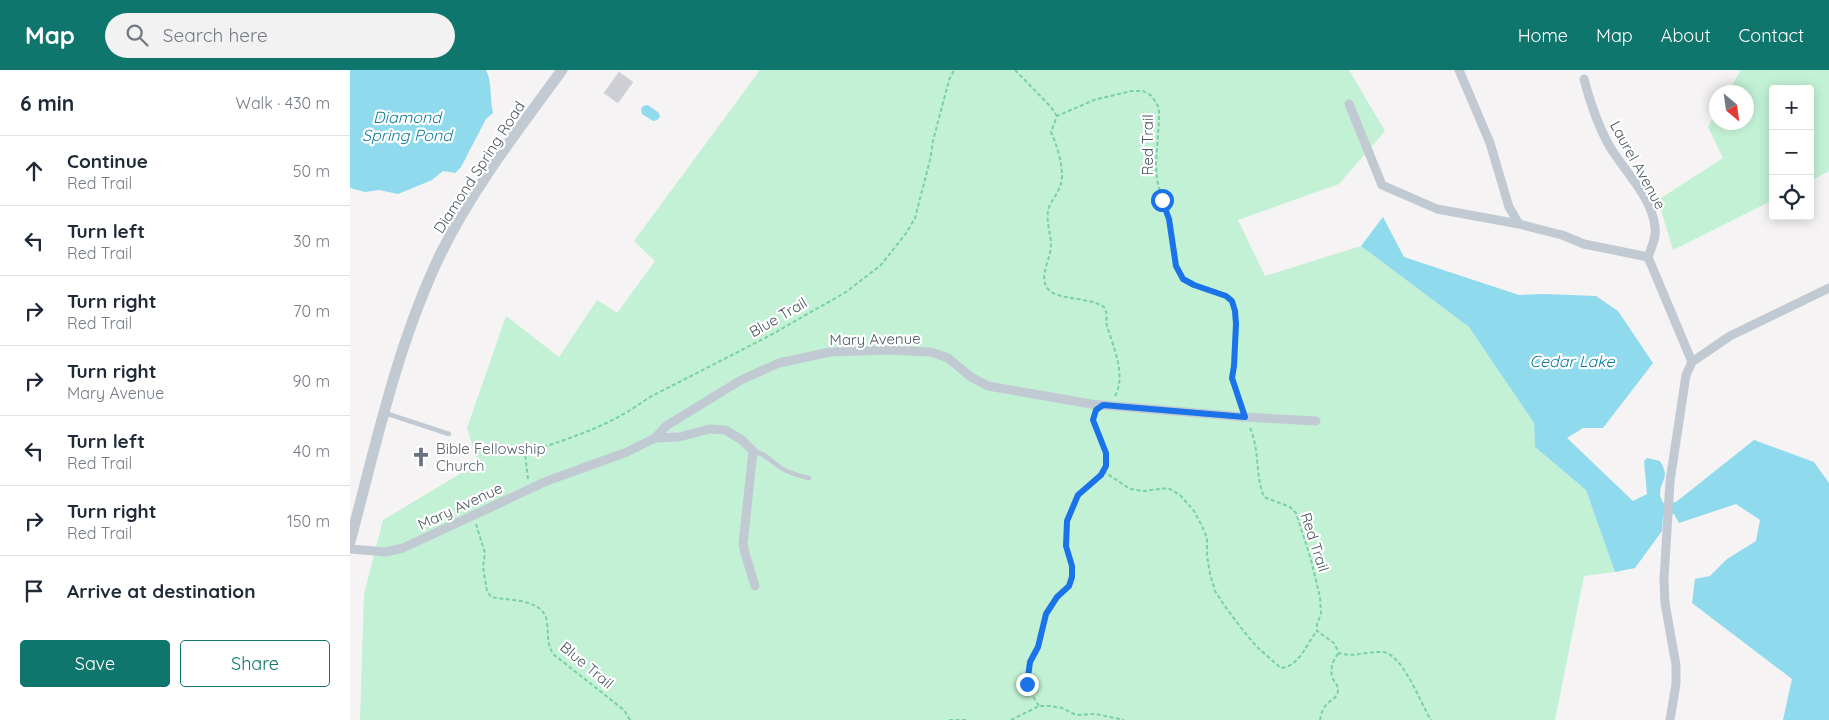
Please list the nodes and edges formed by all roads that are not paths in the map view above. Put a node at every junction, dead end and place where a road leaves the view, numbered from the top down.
1 (562, 70) edge
2 (1459, 70) edge
3 (1584, 79) dead end
4 (1349, 104) dead end
5 (1519, 224) junction
6 (1650, 261) junction
7 (1829, 288) edge
8 (1692, 362) junction
9 (384, 413) junction
10 (1316, 421) dead end
11 (449, 434) dead end
12 (655, 438) junction
13 (754, 451) junction
14 (809, 478) dead end
15 (350, 542) edge
16 (350, 549) edge
17 (755, 586) dead end
18 (1670, 720) edge

1 - 9 street, Diamond Spring Road
2 - 5 street
3 - 6 street, Laurel Avenue
4 - 5 street
5 - 6 street
6 - 8 street
7 - 8 street
8 - 18 street
9 - 11 lane
9 - 15 street, Diamond Spring Road
10 - 12 street, Mary Avenue
12 - 13 street
12 - 16 street, Mary Avenue
13 - 14 lane
13 - 17 street

